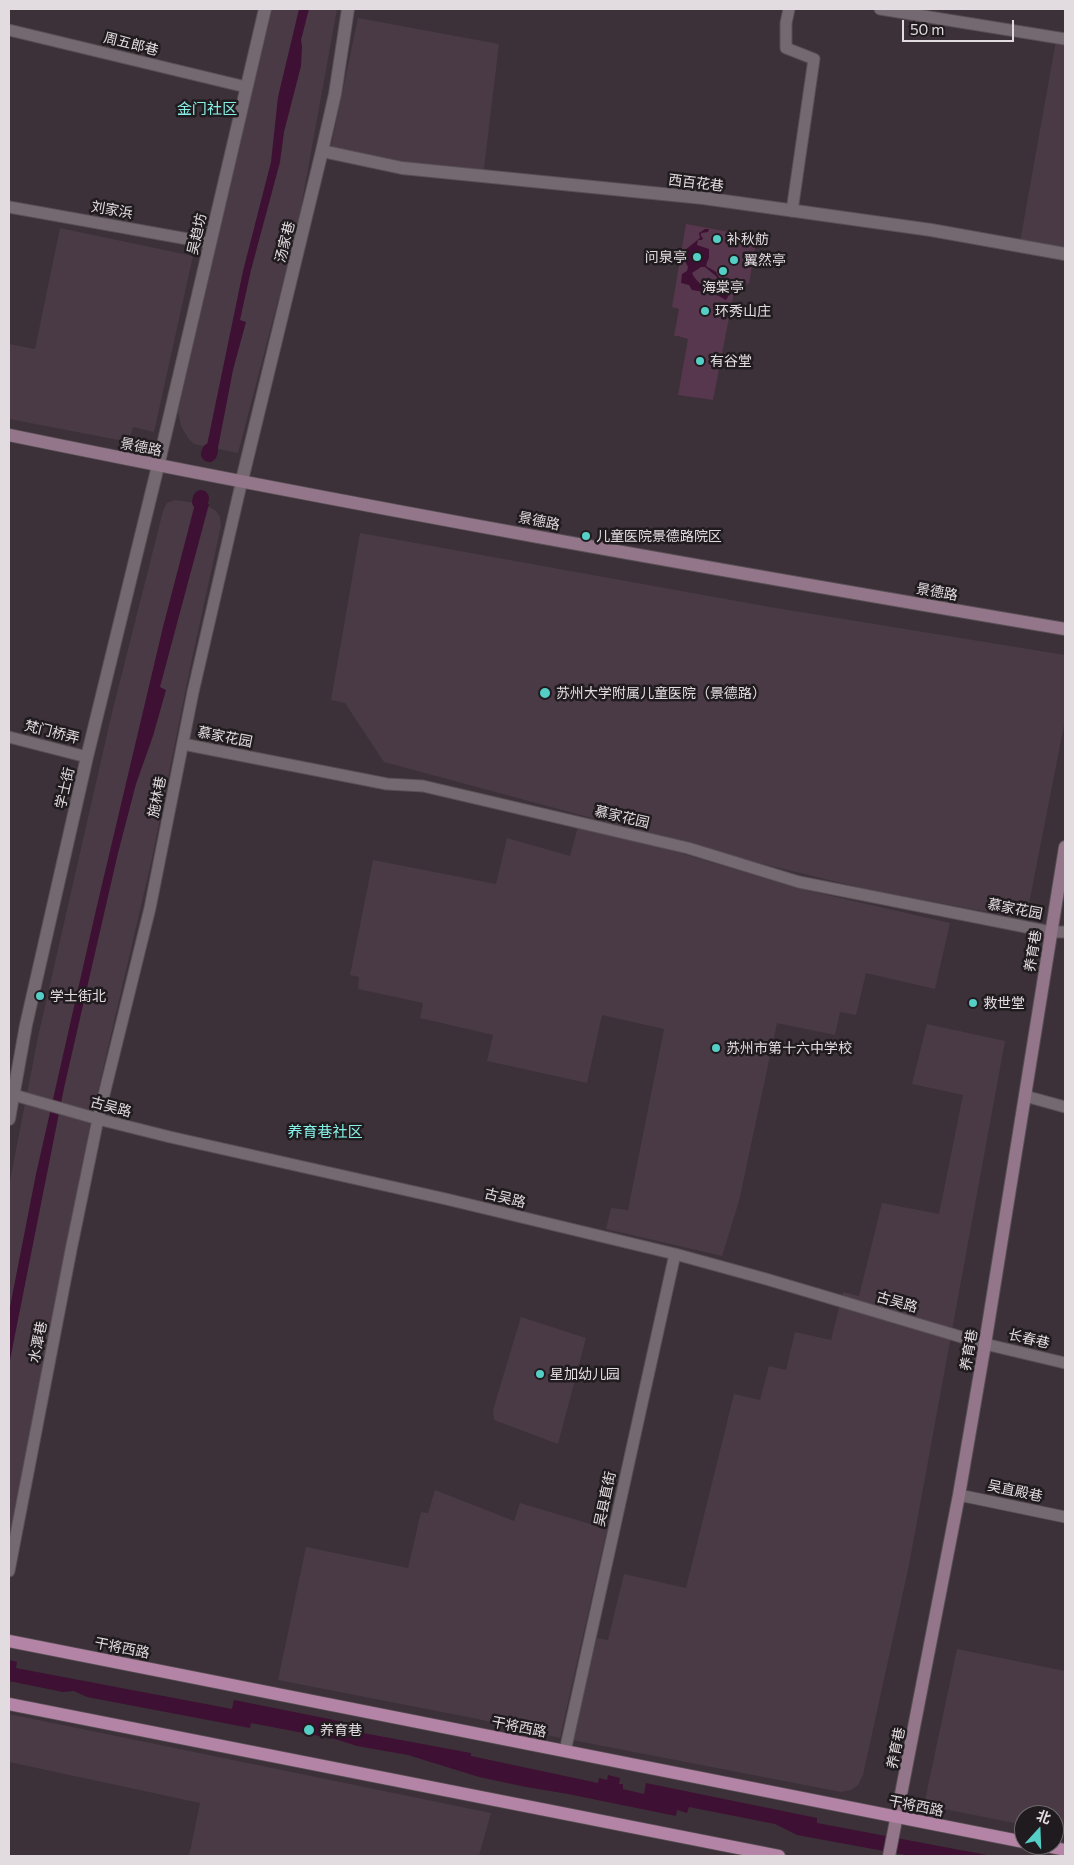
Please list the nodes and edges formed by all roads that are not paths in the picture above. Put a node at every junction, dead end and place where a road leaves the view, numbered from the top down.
1 (265, 9) edge
2 (348, 9) edge
3 (789, 9) edge
4 (880, 9) edge
5 (9, 30) edge
6 (1065, 39) edge
7 (246, 87) junction
8 (322, 151) junction
9 (9, 207) edge
10 (792, 211) junction
11 (210, 243) junction
12 (1065, 254) edge
13 (9, 435) edge
14 (158, 466) junction
15 (242, 480) junction
16 (1065, 629) edge
17 (9, 737) edge
18 (183, 744) junction
19 (87, 757) junction
20 (1065, 847) edge
21 (1052, 932) junction
22 (1065, 932) edge
23 (14, 1095) junction
24 (1026, 1096) junction
25 (1065, 1107) edge
26 (98, 1119) junction
27 (9, 1120) edge
28 (675, 1254) junction
29 (985, 1344) junction
30 (1065, 1363) edge
31 (959, 1495) junction
32 (1065, 1518) edge
33 (9, 1571) edge
34 (9, 1641) edge
35 (9, 1704) edge
36 (565, 1751) junction
37 (896, 1823) junction
38 (1014, 1841) edge
39 (779, 1856) edge
40 (889, 1856) edge

1 - 7 street, 吴趋坊
2 - 8 street, 汤家巷
3 - 10 street
4 - 6 street
5 - 7 street, 周五郎巷
7 - 11 street, 吴趋坊
8 - 10 street, 西百花巷
8 - 15 street, 汤家巷
9 - 11 street, 刘家浜
10 - 12 street, 西百花巷
11 - 14 street, 吴趋坊
13 - 14 main road, 景德路
14 - 15 main road, 景德路
14 - 19 street, 学士街
15 - 16 main road, 景德路
15 - 18 street, 施林巷
17 - 19 street, 梵门桥弄
18 - 21 street, 慕家花园
18 - 26 street, 施林巷
19 - 23 street, 学士街
20 - 21 main road, 养育巷
21 - 22 street, 慕家花园
21 - 24 main road, 养育巷
23 - 26 street, 古吴路
23 - 27 street, 学士街
24 - 25 street
24 - 29 main road, 养育巷
26 - 28 street, 古吴路
26 - 33 street, 水潭巷
28 - 29 street, 古吴路
28 - 36 street, 吴县直街
29 - 30 street, 长春巷
29 - 31 main road, 养育巷
31 - 32 street, 吴直殿巷
31 - 37 main road, 养育巷
34 - 36 main road, 干将西路
35 - 39 main road
36 - 37 main road, 干将西路
37 - 38 main road, 干将西路
37 - 40 main road, 养育巷

